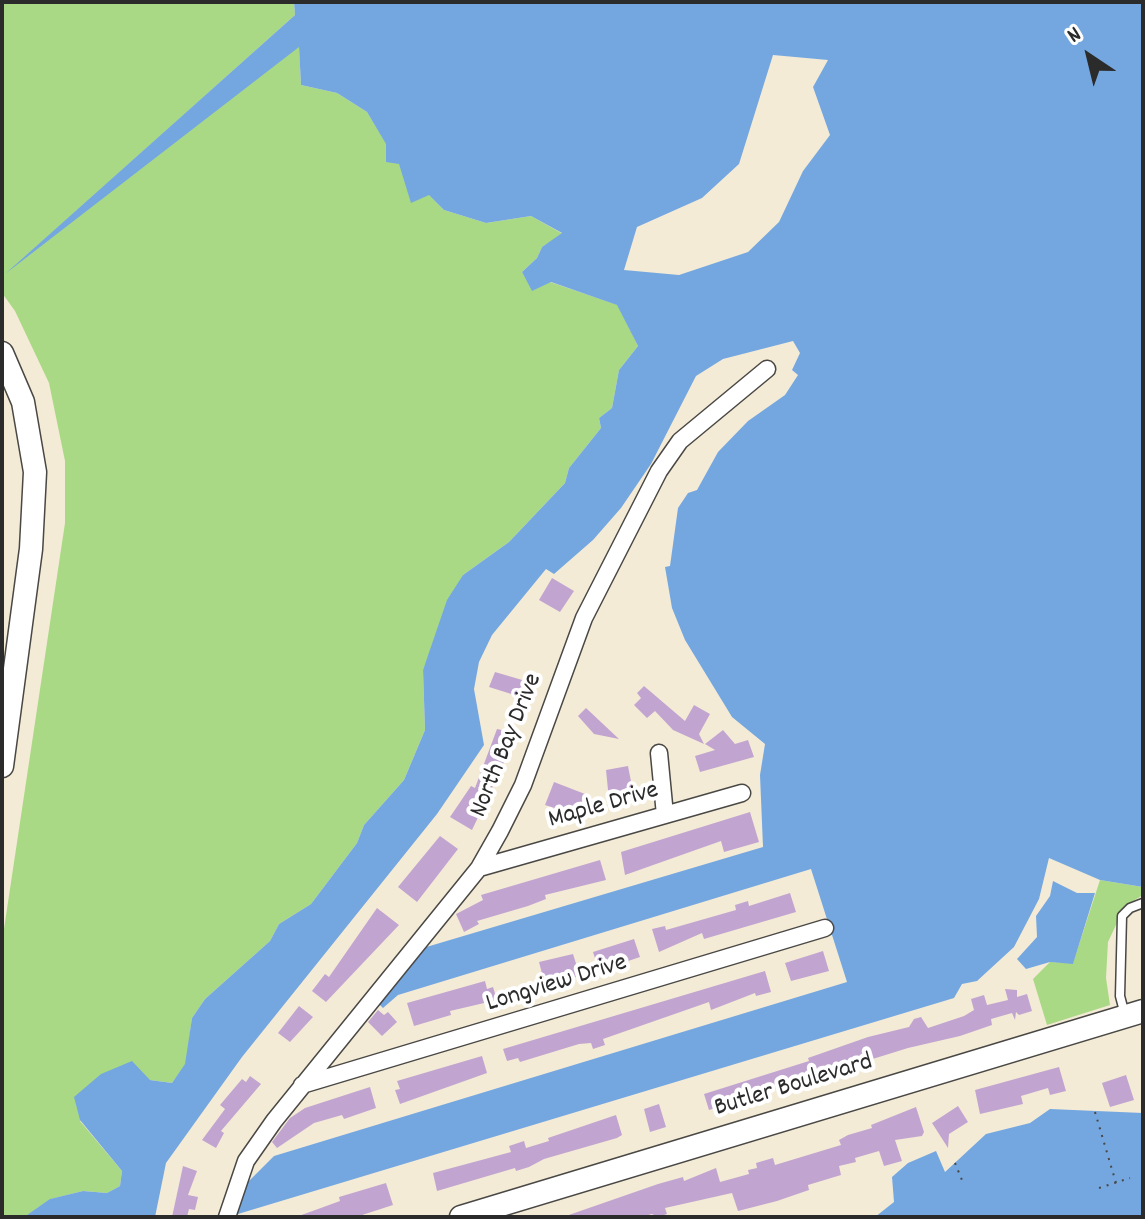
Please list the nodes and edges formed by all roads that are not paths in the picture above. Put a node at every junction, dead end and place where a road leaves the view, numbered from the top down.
1 (2, 353) edge
2 (767, 369) dead end
3 (659, 753) dead end
4 (2, 766) edge
5 (742, 793) dead end
6 (665, 815) junction
7 (479, 868) junction
8 (1143, 903) edge
9 (825, 928) dead end
10 (1134, 1014) edge
11 (302, 1085) junction
12 (227, 1217) edge
13 (461, 1217) edge

1 - 4 street
2 - 7 street, North Bay Drive
3 - 6 street
5 - 6 street, Maple Drive
6 - 7 street, Maple Drive
7 - 11 street, North Bay Drive
8 - 10 lane
9 - 11 street, Longview Drive
10 - 13 street, Butler Boulevard
11 - 12 street, North Bay Drive

